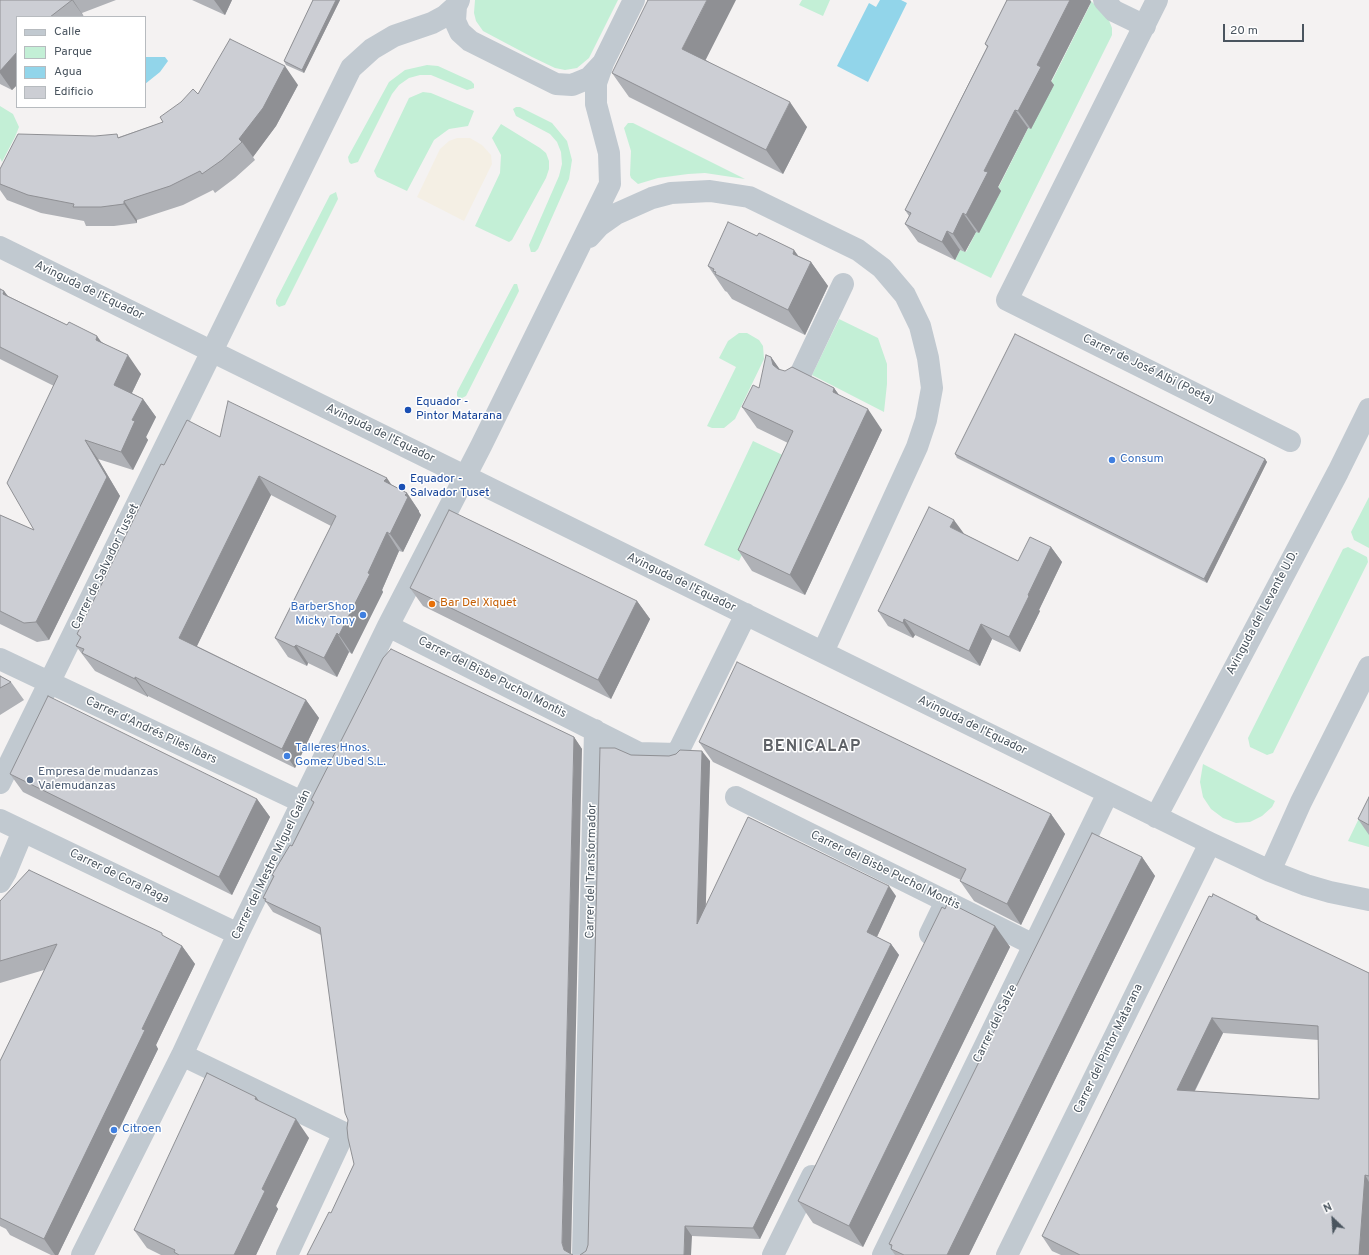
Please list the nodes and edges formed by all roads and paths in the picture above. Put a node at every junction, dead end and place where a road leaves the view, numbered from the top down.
1 (634, 0) edge
2 (1104, 0) edge
3 (1158, 0) edge
4 (457, 3) edge
5 (1145, 26) junction
6 (603, 63) junction
7 (0, 247) edge
8 (580, 247) junction
9 (843, 284) dead end
10 (212, 352) junction
11 (798, 379) edge
12 (1369, 409) edge
13 (1290, 441) dead end
14 (465, 476) junction
15 (746, 614) junction
16 (388, 626) junction
17 (823, 652) junction
18 (0, 659) edge
19 (1369, 667) edge
20 (50, 683) junction
21 (595, 730) junction
22 (0, 783) edge
23 (1108, 793) junction
24 (736, 797) edge
25 (302, 802) junction
26 (1156, 817) junction
27 (0, 820) edge
28 (23, 831) junction
29 (1210, 843) junction
30 (1270, 871) junction
31 (0, 882) edge
32 (1369, 900) edge
33 (946, 901) junction
34 (238, 934) junction
35 (1034, 945) junction
36 (922, 951) edge
37 (182, 1055) junction
38 (822, 1157) edge
39 (82, 1255) edge
40 (287, 1255) edge
41 (583, 1255) edge
42 (773, 1255) edge
43 (883, 1255) edge
44 (1007, 1255) edge

1 - 6 street
2 - 5 street
3 - 5 street
4 - 6 street
4 - 10 street, Carrer de Salvador Tusset
5 - 13 street, Carrer de José Albi (Poeta)
6 - 8 street
7 - 10 street, Avinguda de l'Equador
8 - 14 street, Carrer del Mestre Miguel Galán
8 - 17 street
9 - 11 street
10 - 14 street, Avinguda de l'Equador
10 - 20 street, Carrer de Salvador Tusset
12 - 26 street, Avinguda del Levante U.D.
14 - 15 street, Avinguda de l'Equador
14 - 16 street, Carrer del Mestre Miguel Galán
15 - 17 street, Avinguda de l'Equador
15 - 21 street
16 - 21 street, Carrer del Bisbe Puchol Montis
16 - 25 street, Carrer del Mestre Miguel Galán
17 - 23 street, Avinguda de l'Equador
18 - 20 street, Carrer d'Andrés Piles Ibars
19 - 30 street
20 - 22 street, Carrer de Salvador Tusset
20 - 25 street, Carrer d'Andrés Piles Ibars
21 - 41 street, Carrer del Transformador
23 - 26 street, Avinguda de l'Equador
23 - 35 street, Carrer del Salze
24 - 33 street, Carrer del Bisbe Puchol Montis
25 - 34 street, Carrer del Mestre Miguel Galán
26 - 29 street, Avinguda de l'Equador
27 - 28 street, Carrer de Cora Raga
28 - 31 street
28 - 34 street, Carrer de Cora Raga
29 - 30 street, Avinguda de l'Equador
29 - 44 street, Carrer del Pintor Matarana
30 - 32 street, Avinguda de l'Equador
33 - 35 street, Carrer del Bisbe Puchol Montis
33 - 36 street
34 - 37 street, Carrer del Mestre Miguel Galán
35 - 43 street, Carrer del Salze
37 - 39 street, Carrer del Mestre Miguel Galán
37 - 40 street
38 - 42 street

